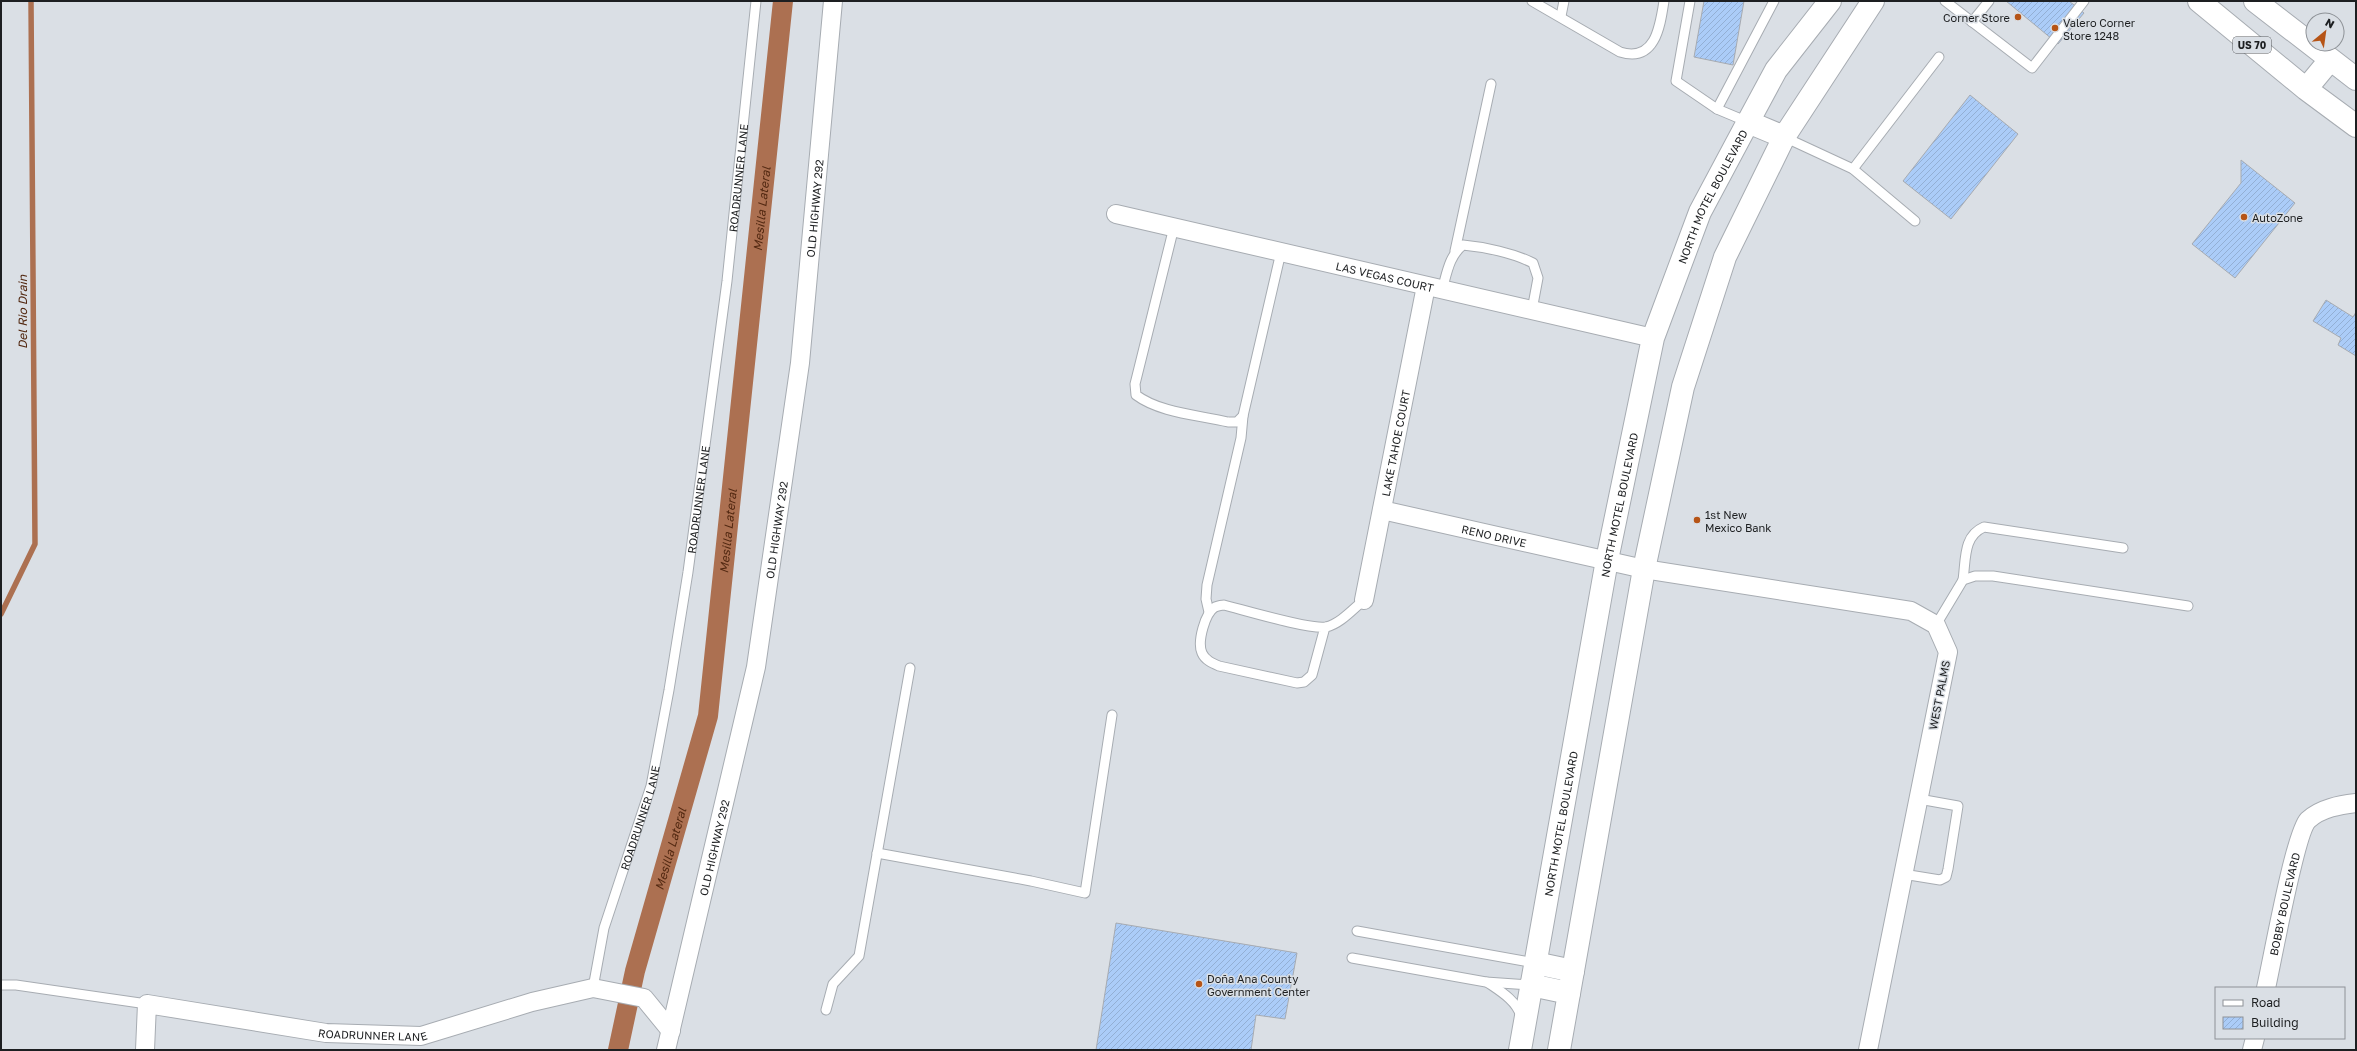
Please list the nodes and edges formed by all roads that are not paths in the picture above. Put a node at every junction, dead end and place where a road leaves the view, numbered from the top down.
1 (754, 1) edge
2 (833, 1) edge
3 (1532, 1) edge
4 (1564, 1) edge
5 (1664, 1) edge
6 (1690, 1) edge
7 (1774, 1) edge
8 (1830, 1) edge
9 (1873, 1) edge
10 (1945, 1) edge
11 (1989, 1) edge
12 (2084, 1) edge
13 (2199, 1) edge
14 (2256, 1) edge
15 (1560, 16) junction
16 (1972, 22) junction
17 (1939, 57) dead end
18 (2330, 60) junction
19 (2356, 79) edge
20 (1491, 84) dead end
21 (2306, 89) junction
22 (1717, 109) junction
23 (1748, 122) junction
24 (2356, 126) edge
25 (1784, 137) junction
26 (1853, 169) junction
27 (1116, 214) dead end
28 (1915, 221) dead end
29 (1174, 227) junction
30 (1455, 251) junction
31 (1281, 252) junction
32 (1434, 288) junction
33 (1532, 310) junction
34 (1653, 338) junction
35 (1243, 416) junction
36 (1382, 510) junction
37 (2123, 548) dead end
38 (1607, 560) junction
39 (1644, 569) junction
40 (1963, 580) junction
41 (1364, 600) joint
42 (2188, 606) dead end
43 (1209, 612) junction
44 (1936, 625) junction
45 (1325, 627) junction
46 (910, 668) dead end
47 (1112, 715) dead end
48 (1919, 799) junction
49 (2356, 803) edge
50 (877, 853) junction
51 (1903, 874) junction
52 (1357, 930) dead end
53 (1352, 958) dead end
54 (1535, 964) junction
55 (1573, 972) junction
56 (1486, 982) junction
57 (1, 985) edge
58 (1531, 985) junction
59 (2266, 987) edge
60 (600, 990) junction
61 (1569, 993) junction
62 (148, 1004) junction
63 (826, 1010) dead end
64 (1524, 1025) junction
65 (671, 1031) junction
66 (2255, 1039) edge
67 (145, 1050) edge
68 (666, 1050) edge
69 (1520, 1050) edge
70 (1559, 1050) edge
71 (1868, 1050) edge
72 (2252, 1050) edge

1 - 60 lane, ROADRUNNER LANE
2 - 65 street, OLD HIGHWAY 292
3 - 15 lane
4 - 15 lane
5 - 15 lane
6 - 22 lane
7 - 22 lane
8 - 23 main road, NORTH MOTEL BOULEVARD
9 - 25 main road
10 - 16 lane
11 - 16 lane
12 - 16 lane
13 - 21 main road, US 70
14 - 18 main road
17 - 26 lane
18 - 19 main road
18 - 21 main road
20 - 30 lane
21 - 24 main road, US 70
22 - 23 lane
23 - 25 main road
23 - 34 main road, NORTH MOTEL BOULEVARD
25 - 26 lane
25 - 39 main road
26 - 28 lane
27 - 29 street, LAS VEGAS COURT
29 - 31 street, LAS VEGAS COURT
29 - 35 lane
30 - 32 lane
30 - 33 lane
31 - 32 street, LAS VEGAS COURT
31 - 35 lane
32 - 33 street, LAS VEGAS COURT
32 - 36 street, LAKE TAHOE COURT
33 - 34 street, LAS VEGAS COURT
34 - 38 main road, NORTH MOTEL BOULEVARD
35 - 43 lane
36 - 38 street, RENO DRIVE
36 - 41 street, LAKE TAHOE COURT
37 - 40 lane
38 - 39 street
38 - 54 main road, NORTH MOTEL BOULEVARD
39 - 44 street
39 - 55 main road
40 - 42 lane
40 - 44 lane
41 - 45 lane
43 - 45 lane
43 - 45 lane
44 - 48 street, WEST PALMS
46 - 50 lane
47 - 50 lane
48 - 51 street, WEST PALMS
48 - 51 lane
49 - 59 street, BOBBY BOULEVARD
50 - 63 lane
51 - 71 street, WEST PALMS
52 - 54 lane
53 - 56 lane
54 - 55 main road
54 - 58 main road, NORTH MOTEL BOULEVARD
55 - 61 main road
56 - 58 lane
56 - 64 lane
57 - 62 lane, ROADRUNNER LANE
58 - 61 main road
58 - 64 main road, NORTH MOTEL BOULEVARD
60 - 62 street, ROADRUNNER LANE
60 - 65 street, ROADRUNNER LANE
61 - 70 main road
62 - 67 street
64 - 69 main road, NORTH MOTEL BOULEVARD
65 - 68 street, OLD HIGHWAY 292
66 - 72 street

